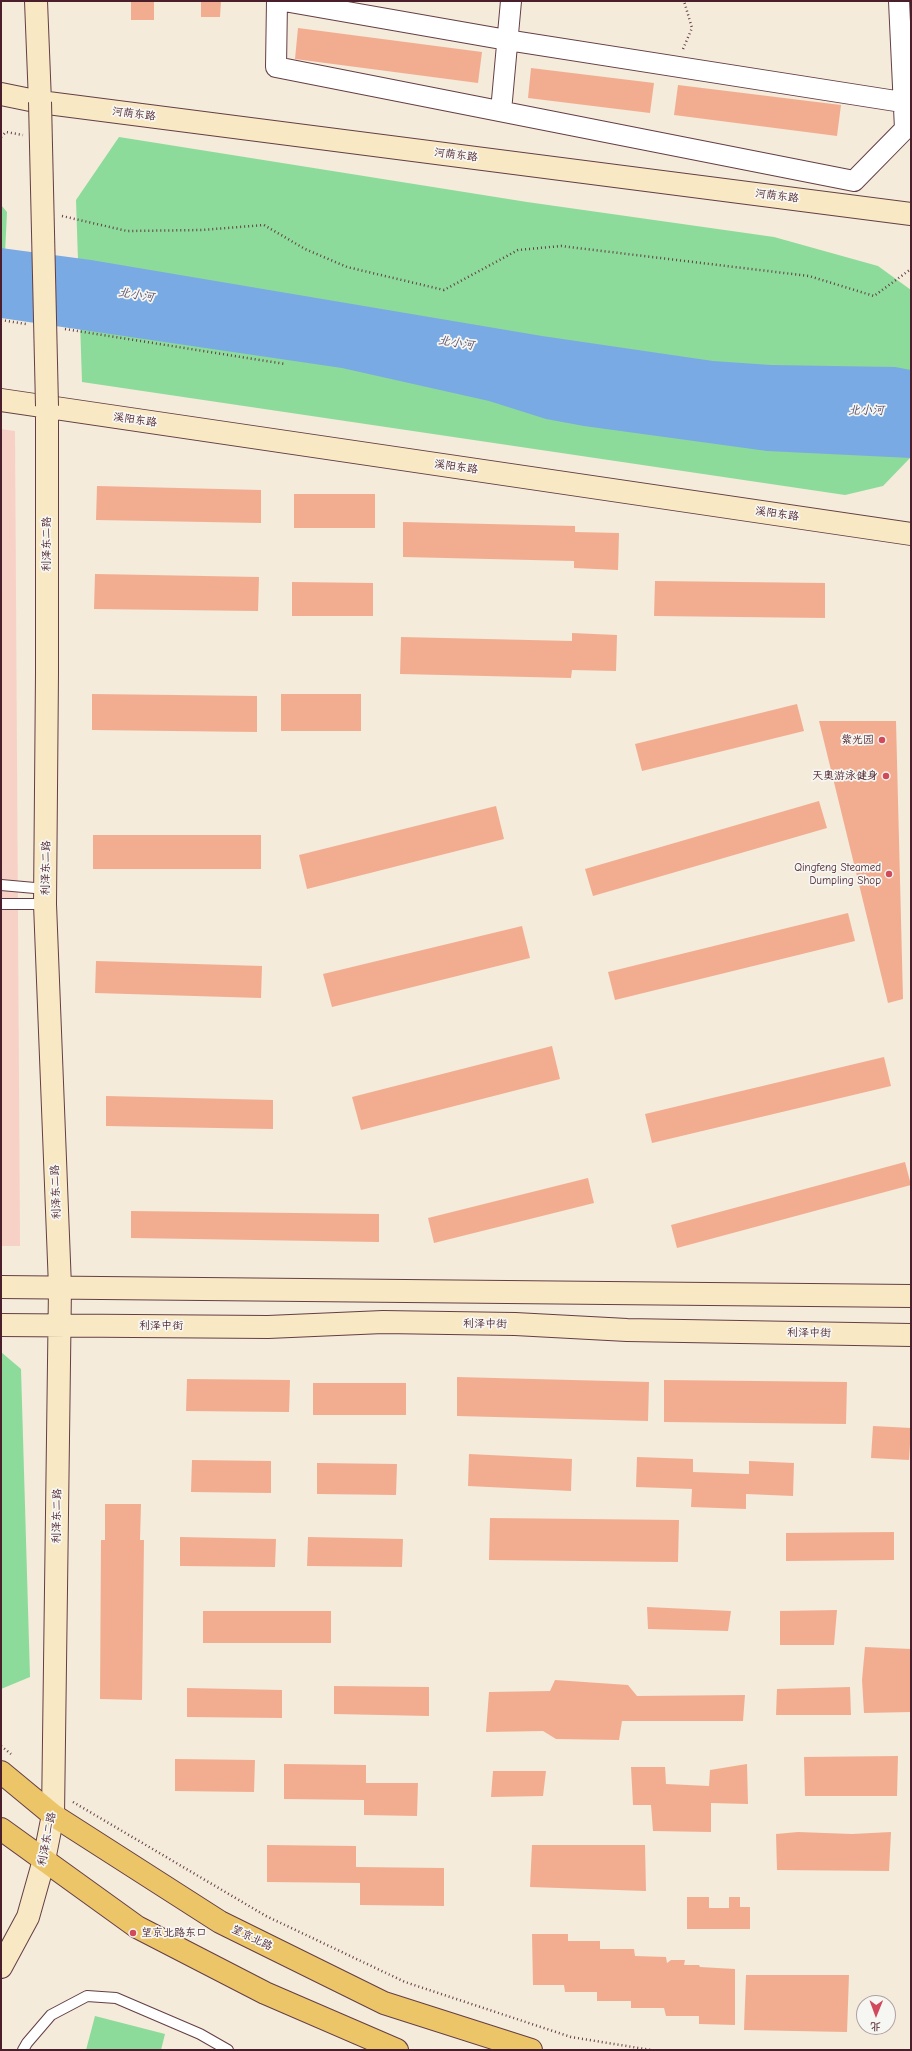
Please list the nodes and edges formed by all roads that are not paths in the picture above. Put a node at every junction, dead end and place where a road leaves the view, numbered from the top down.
1 (36, 1) edge
2 (277, 1) edge
3 (284, 1) edge
4 (511, 1) edge
5 (899, 1) edge
6 (507, 40) junction
7 (1, 94) edge
8 (40, 102) junction
9 (902, 102) junction
10 (501, 111) junction
11 (911, 214) edge
12 (1, 400) edge
13 (47, 406) junction
14 (911, 534) edge
15 (1, 886) edge
16 (45, 897) junction
17 (1, 904) edge
18 (1, 1287) edge
19 (60, 1287) junction
20 (911, 1296) edge
21 (1, 1325) edge
22 (59, 1325) junction
23 (911, 1335) edge
24 (7, 1764) edge
25 (53, 1816) junction
26 (1, 1828) edge
27 (44, 1860) junction
28 (1, 1967) edge
29 (23, 2050) edge
30 (228, 2050) edge
31 (397, 2050) edge
32 (531, 2050) edge

1 - 8 street, 利泽东二路
2 - 10 street
3 - 6 street
4 - 6 street
5 - 9 street
6 - 9 street
6 - 10 street
7 - 8 street, 河荫东路
8 - 11 street, 河荫东路
8 - 13 street, 利泽东二路, bridge
9 - 10 street
12 - 13 street, 溪阳东路
13 - 14 street, 溪阳东路
13 - 16 street, 利泽东二路
15 - 16 lane
16 - 17 lane
16 - 19 street, 利泽东二路
18 - 19 street
19 - 20 street
19 - 22 street, 利泽东二路
21 - 22 street, 利泽中街
22 - 23 street, 利泽中街
22 - 25 street, 利泽东二路
24 - 25 main road, 望京北路
25 - 27 street, 利泽东二路
25 - 32 main road, 望京北路
26 - 27 main road
27 - 28 street, 利泽东二路
27 - 31 main road
29 - 30 lane

